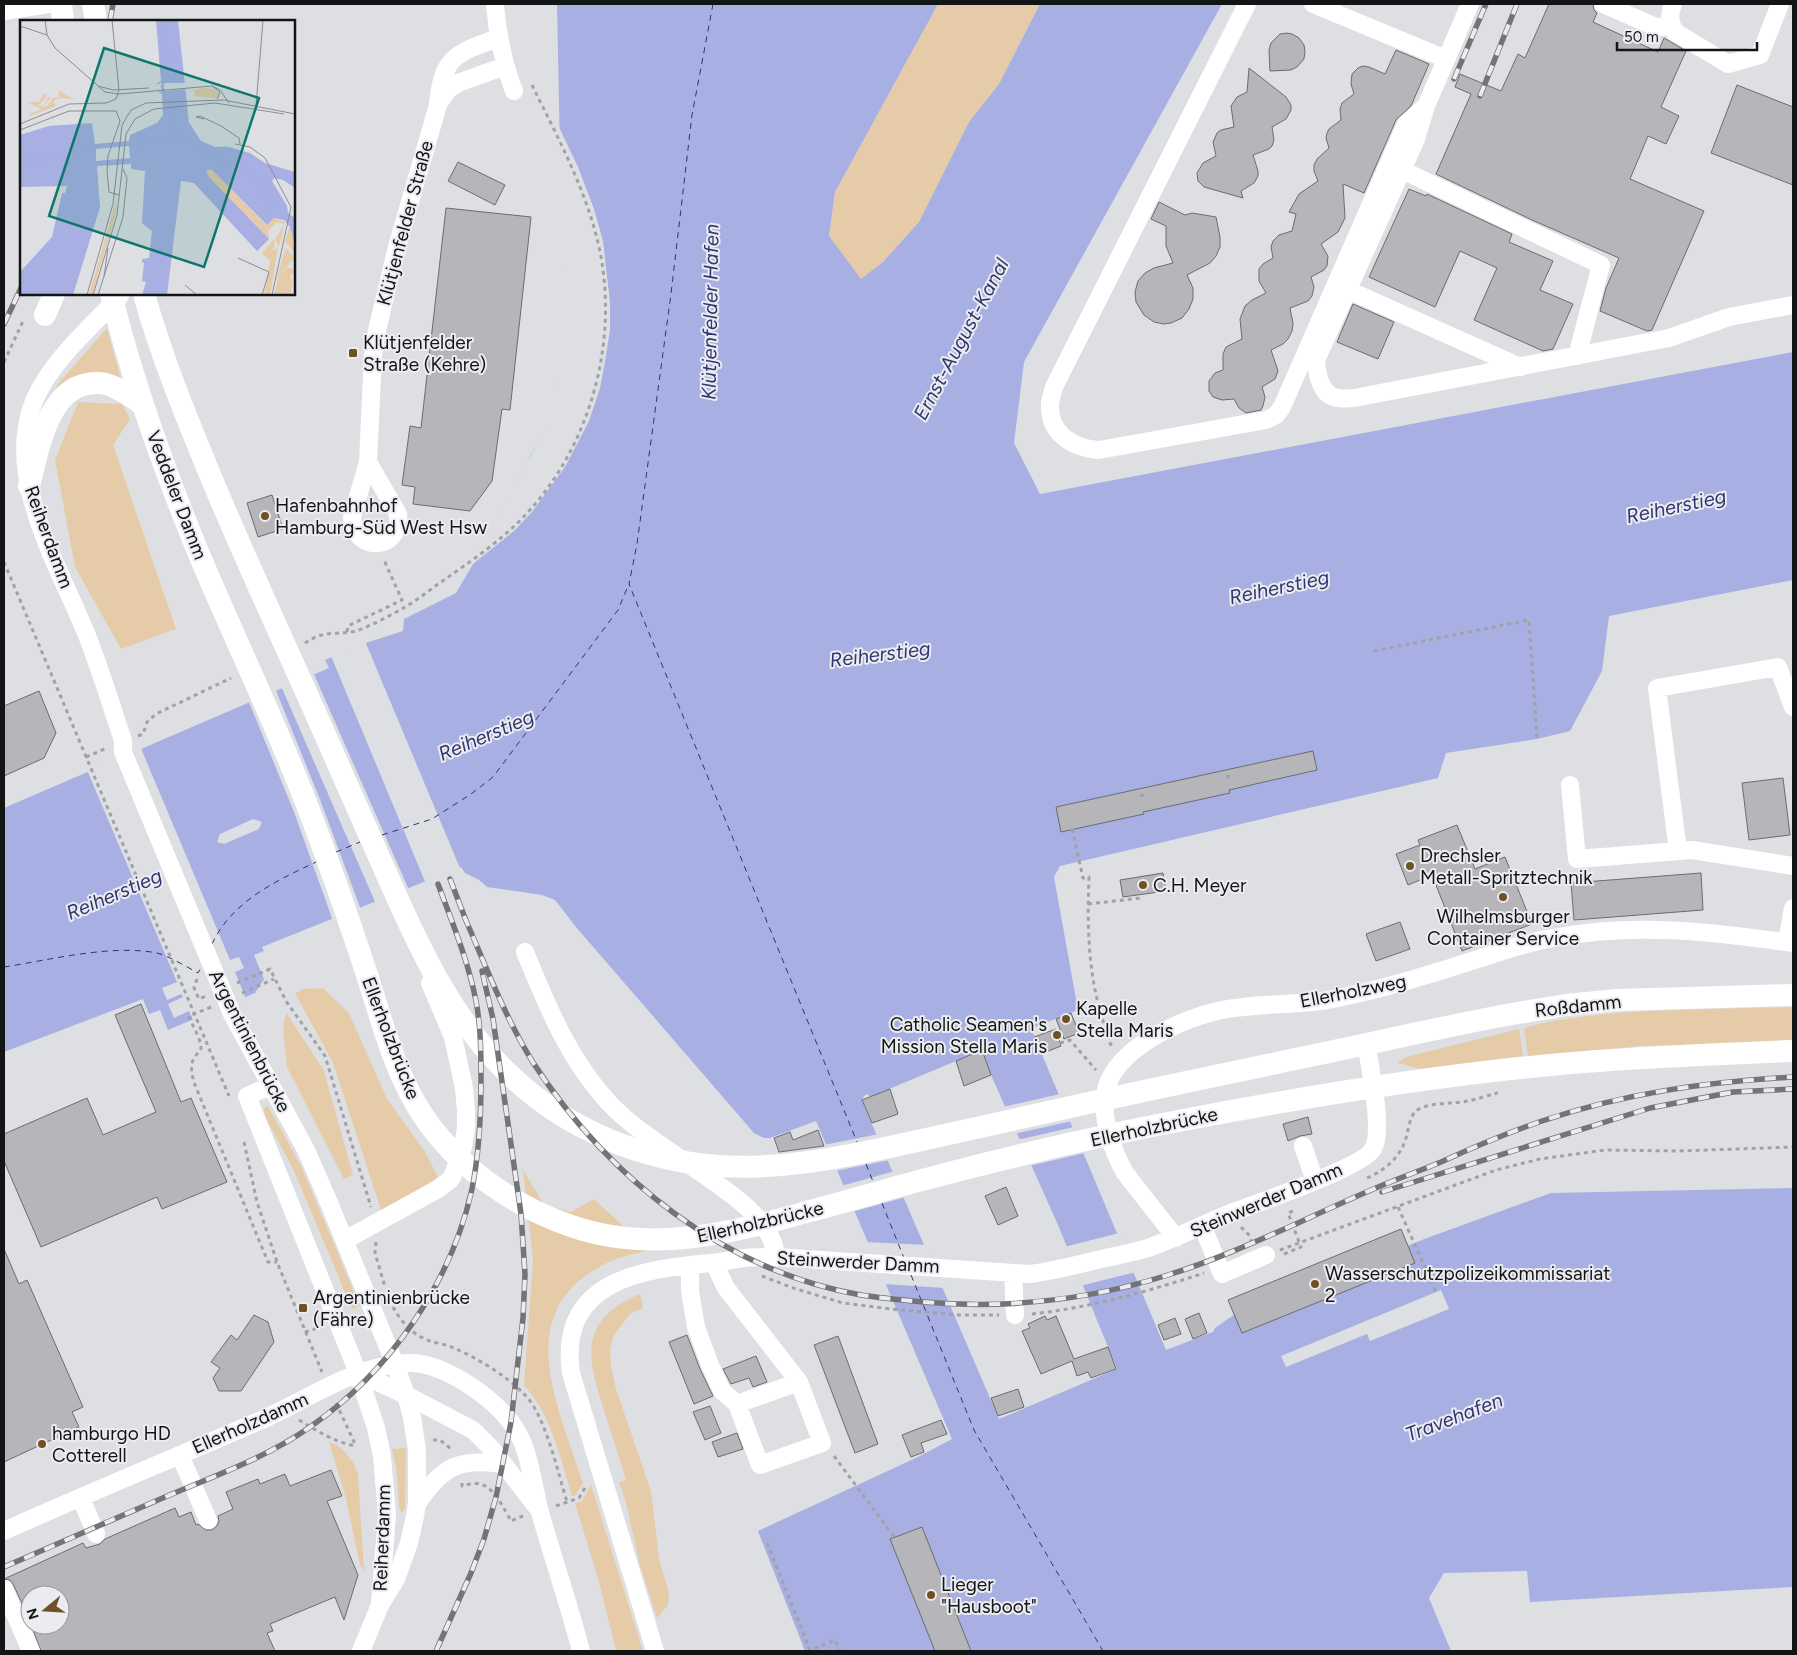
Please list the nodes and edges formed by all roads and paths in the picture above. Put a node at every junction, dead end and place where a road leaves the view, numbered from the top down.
1 (49, 4) edge
2 (61, 4) edge
3 (93, 4) edge
4 (495, 4) edge
5 (1247, 4) edge
6 (1313, 4) edge
7 (1470, 4) edge
8 (1603, 4) edge
9 (1673, 4) edge
10 (1780, 4) edge
11 (4, 11) edge
12 (63, 20) edge
13 (96, 20) edge
14 (1672, 26) junction
15 (498, 38) junction
16 (1446, 59) junction
17 (505, 66) junction
18 (532, 84) dead end
19 (514, 91) dead end
20 (438, 105) junction
21 (1426, 106) junction
22 (1402, 170) junction
23 (1348, 290) junction
24 (53, 295) edge
25 (61, 295) edge
26 (144, 295) edge
27 (115, 297) edge
28 (1793, 305) edge
29 (35, 317) junction
30 (1577, 356) junction
31 (4, 362) edge
32 (1520, 367) junction
33 (143, 405) junction
34 (368, 462) junction
35 (29, 486) junction
36 (376, 544) junction
37 (4, 562) edge
38 (1374, 651) dead end
39 (298, 672) joint
40 (259, 690) joint
41 (1793, 707) edge
42 (115, 716) joint
43 (1537, 739) dead end
44 (1570, 785) dead end
45 (1146, 795) dead end
46 (1140, 796) dead end
47 (1072, 829) dead end
48 (1678, 851) junction
49 (1793, 866) edge
50 (1141, 898) dead end
51 (1088, 904) junction
52 (1793, 908) edge
53 (1790, 942) edge
54 (416, 948) dead end
55 (525, 952) dead end
56 (270, 969) dead end
57 (198, 973) dead end
58 (1793, 996) edge
59 (199, 998) dead end
60 (195, 1032) dead end
61 (1060, 1043) dead end
62 (1366, 1044) junction
63 (1793, 1051) edge
64 (1127, 1056) junction
65 (1112, 1076) junction
66 (271, 1086) junction
67 (1373, 1087) junction
68 (1482, 1097) dead end
69 (239, 1099) junction
70 (243, 1136) dead end
71 (1303, 1146) dead end
72 (1793, 1147) edge
73 (1315, 1181) junction
74 (1360, 1181) dead end
75 (1398, 1206) junction
76 (1234, 1211) junction
77 (1288, 1213) dead end
78 (377, 1223) junction
79 (1202, 1226) junction
80 (1176, 1238) junction
81 (345, 1240) junction
82 (1268, 1256) junction
83 (776, 1257) junction
84 (277, 1262) junction
85 (714, 1263) junction
86 (690, 1265) junction
87 (1012, 1273) junction
88 (1222, 1274) junction
89 (761, 1276) dead end
90 (1436, 1292) dead end
91 (387, 1294) dead end
92 (1086, 1304) dead end
93 (1015, 1314) dead end
94 (959, 1315) dead end
95 (316, 1328) dead end
96 (305, 1332) junction
97 (395, 1364) junction
98 (360, 1378) junction
99 (799, 1382) junction
100 (329, 1387) junction
101 (406, 1395) junction
102 (737, 1404) junction
103 (284, 1410) junction
104 (431, 1440) dead end
105 (453, 1454) dead end
106 (180, 1455) junction
107 (838, 1460) dead end
108 (504, 1464) junction
109 (589, 1479) dead end
110 (462, 1486) dead end
111 (80, 1498) junction
112 (567, 1502) dead end
113 (417, 1504) junction
114 (540, 1511) junction
115 (208, 1520) dead end
116 (511, 1521) dead end
117 (4, 1531) edge
118 (96, 1534) dead end
119 (895, 1538) dead end
120 (767, 1543) dead end
121 (4, 1589) edge
122 (380, 1605) junction
123 (31, 1651) edge
124 (361, 1651) edge
125 (581, 1651) edge
126 (654, 1651) edge
127 (840, 1651) edge

1 - 11 street
2 - 12 main road
3 - 13 main road
4 - 15 street
5 - 21 street
6 - 16 street
7 - 16 street
8 - 14 street
9 - 14 street
10 - 14 street
15 - 17 street
15 - 20 street, Klütjenfelder Straße
16 - 21 street
17 - 19 street
17 - 20 street, Klütjenfelder Straße
18 - 36 path
20 - 34 street, Klütjenfelder Straße
21 - 22 street
22 - 23 street
22 - 30 street
23 - 32 street
23 - 32 street
24 - 29 main road
25 - 29 street
26 - 39 main road, Veddeler Damm
27 - 33 main road, Veddeler Damm
27 - 35 street, Reiherdamm
28 - 30 street
29 - 31 path
30 - 32 street
33 - 35 main road
33 - 40 main road, Veddeler Damm
34 - 36 street, Klütjenfelder Straße
34 - 36 street
35 - 42 street, Reiherdamm
37 - 69 path
38 - 43 path
39 - 62 main road, Ellerholzbrücke
40 - 67 main road, Ellerholzbrücke
41 - 48 street
42 - 66 street, Argentinienbrücke
44 - 48 street
45 - 46 path
47 - 51 path
48 - 49 street
50 - 51 path
51 - 64 path
52 - 53 street
53 - 64 street, Ellerholzweg
54 - 78 street
55 - 83 street
56 - 78 path
57 - 59 path
58 - 62 main road, Roßdamm
60 - 84 path
61 - 65 path
62 - 67 street, Steinwerder Damm
63 - 67 main road
64 - 65 street, Ellerholzweg
65 - 80 street, Ellerholzweg
66 - 69 street
66 - 81 street, Argentinienbrücke
67 - 73 street, Steinwerder Damm
68 - 74 path
69 - 98 street, Argentinienbrücke
70 - 84 path
71 - 73 street
72 - 75 path
73 - 76 street, Steinwerder Damm
75 - 82 path
75 - 90 path
76 - 79 street, Steinwerder Damm
76 - 82 path
77 - 82 path
78 - 81 street
78 - 91 path
79 - 80 street, Steinwerder Damm
79 - 88 street
80 - 87 street, Steinwerder Damm
81 - 97 street, Argentinienbrücke
82 - 88 street
83 - 85 street, Steinwerder Damm
83 - 87 street, Steinwerder Damm
84 - 96 path
85 - 86 street, Steinwerder Damm
85 - 99 street
86 - 102 street
86 - 126 street, Steinwerder Damm
87 - 93 street
88 - 92 path
89 - 94 path
95 - 96 path
96 - 100 path
97 - 98 street, Ellerholzdamm
97 - 101 street, Reiherdamm
97 - 114 street, Ellerholzdamm
98 - 100 street, Ellerholzdamm
98 - 101 street
98 - 122 street, Reiherdamm
99 - 102 street
99 - 102 street
100 - 103 street, Ellerholzdamm
100 - 103 path
101 - 108 street
101 - 113 street, Reiherdamm
103 - 106 street, Ellerholzdamm
104 - 105 path
106 - 111 street, Ellerholzdamm
106 - 115 street
107 - 119 path
108 - 113 street
108 - 114 street
109 - 112 path
110 - 116 path
111 - 117 street, Ellerholzdamm
111 - 118 street
113 - 122 street, Reiherdamm
114 - 125 street, Ellerholzdamm
120 - 127 path
121 - 123 street
122 - 124 street, Reiherdamm

